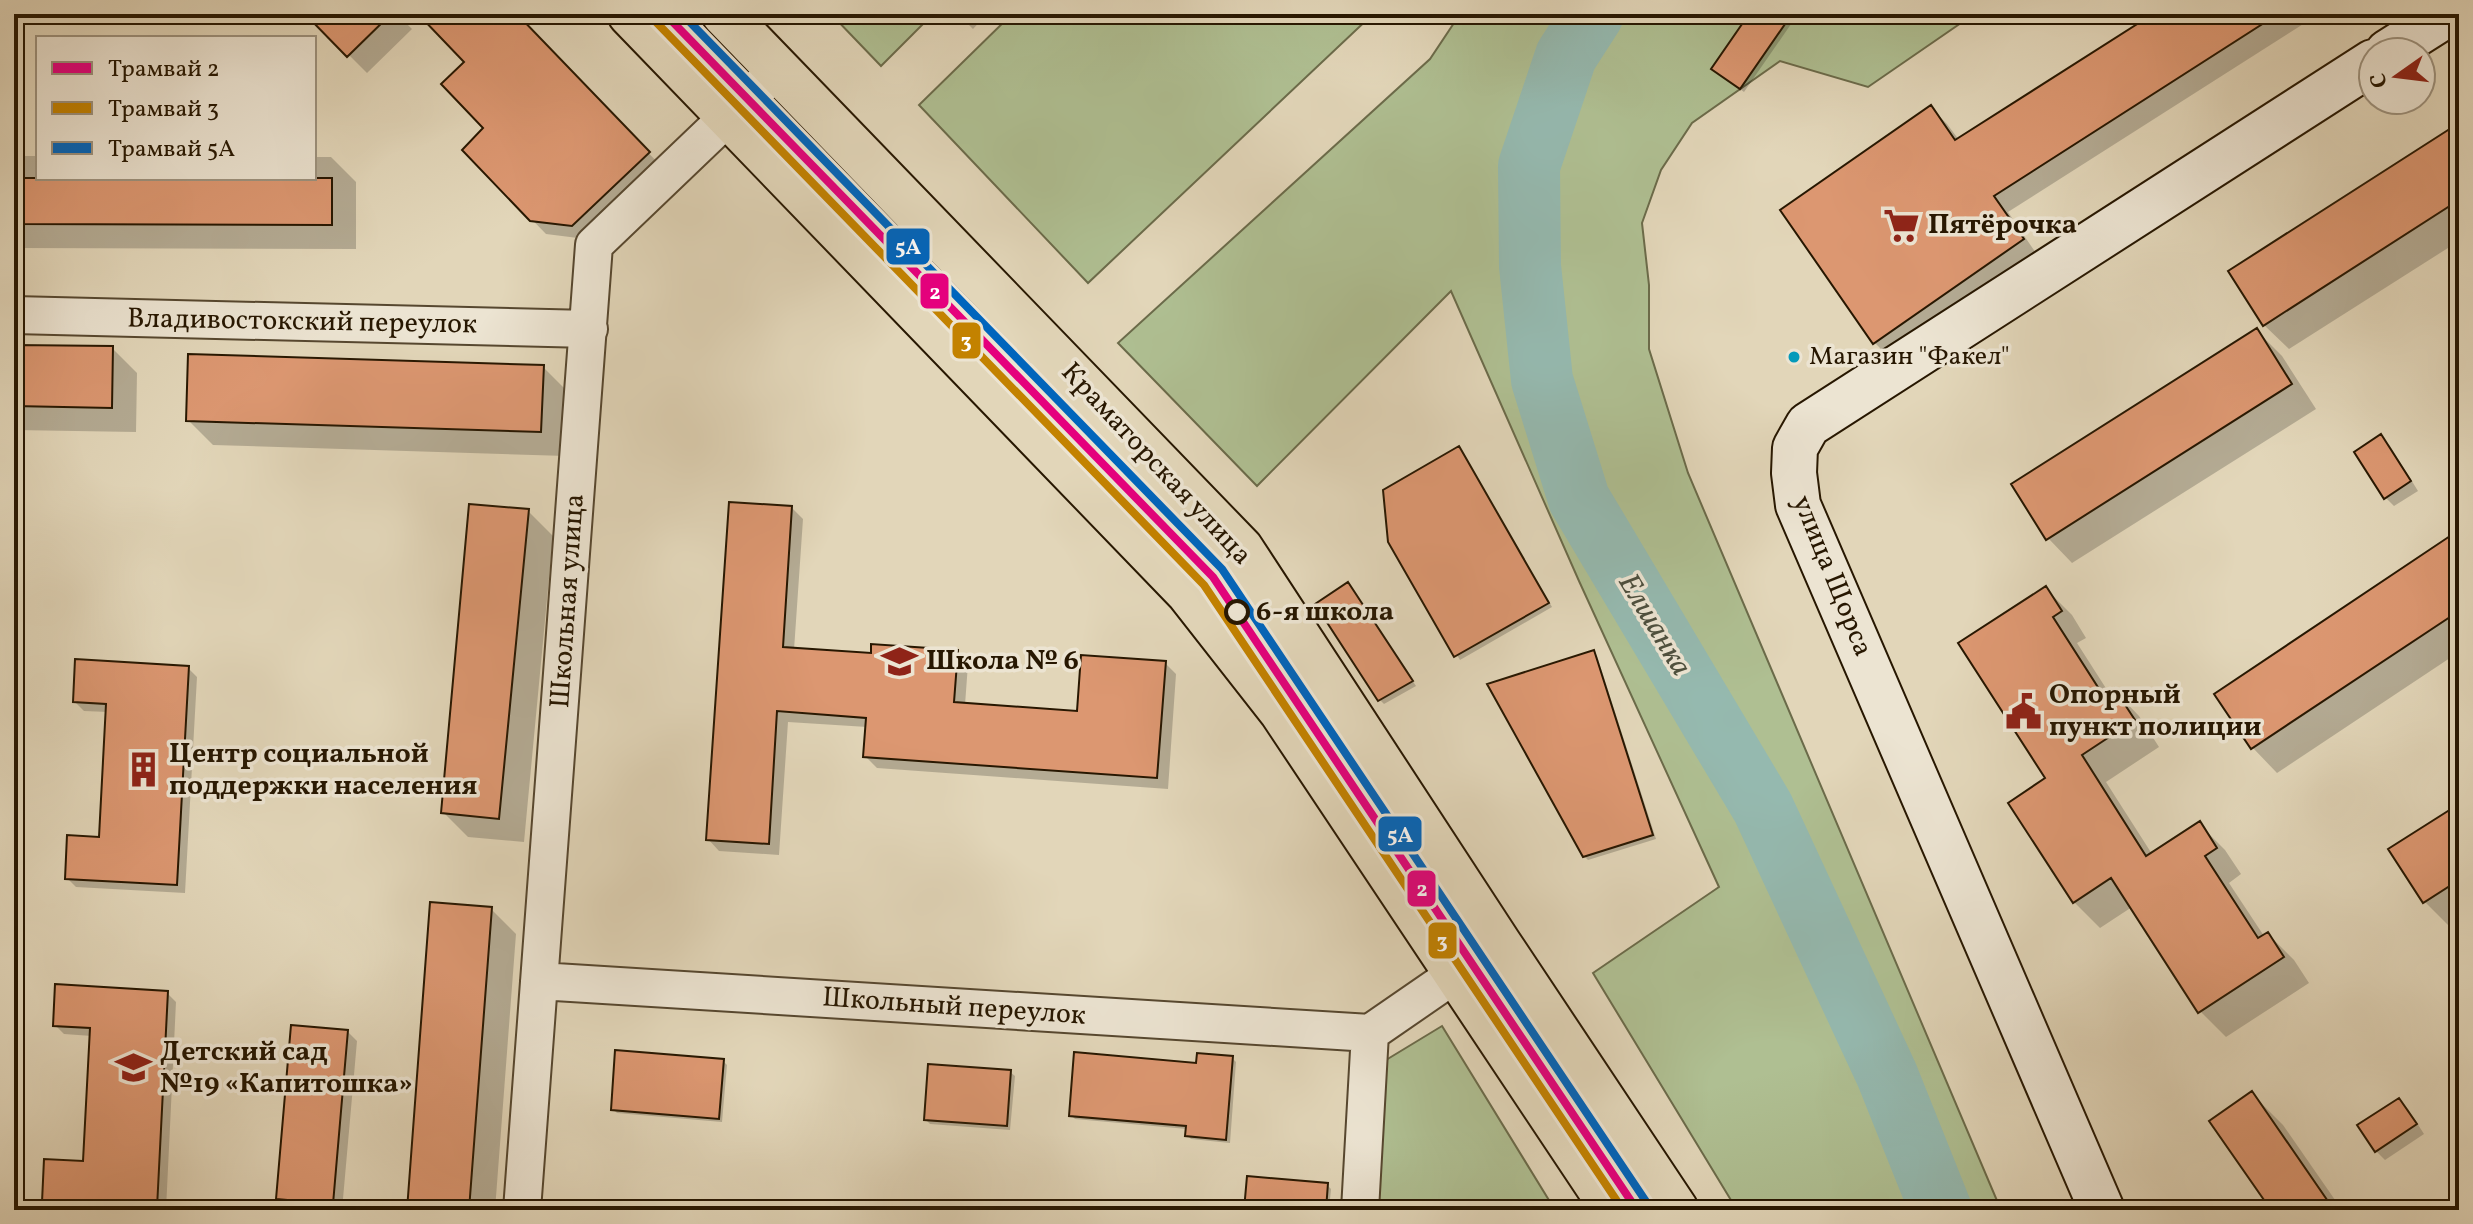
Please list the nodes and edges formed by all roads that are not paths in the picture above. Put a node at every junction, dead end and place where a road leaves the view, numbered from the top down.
1 (630, 14) edge
2 (724, 14) edge
3 (2448, 14) edge
4 (2413, 36) edge
5 (778, 69) junction
6 (2357, 72) edge
7 (729, 116) junction
8 (14, 315) edge
9 (589, 329) junction
10 (1059, 360) junction
11 (1013, 410) junction
12 (1499, 944) junction
13 (1457, 973) junction
14 (539, 981) junction
15 (1370, 1033) junction
16 (522, 1210) edge
17 (1360, 1210) edge
18 (1614, 1210) edge
19 (1676, 1210) edge
20 (2102, 1210) edge

1 - 7 main road
2 - 5 main road, Краматорская улица
3 - 4 street
5 - 7 street, Школьная улица
5 - 10 main road, Краматорская улица
6 - 20 street, улица Щорса
7 - 9 street, Школьная улица
7 - 11 main road
8 - 9 street, Владивостокский переулок
9 - 14 street, Школьная улица
10 - 11 street
10 - 12 main road, Краматорская улица
11 - 13 main road
12 - 13 street
12 - 19 main road, Краматорская улица
13 - 15 street
13 - 18 main road
14 - 15 street, Школьный переулок
14 - 16 street, Школьная улица
15 - 17 street

